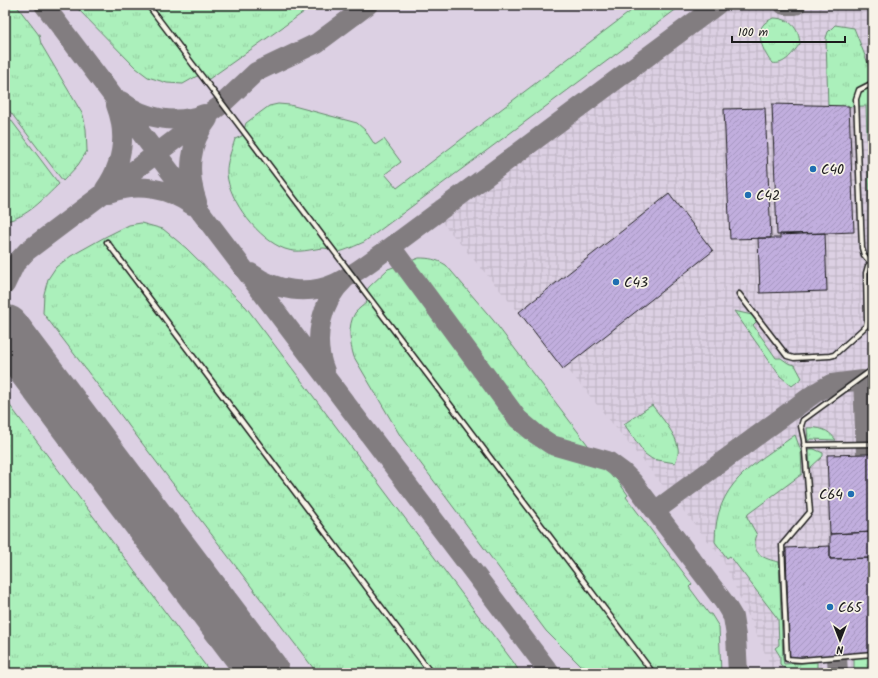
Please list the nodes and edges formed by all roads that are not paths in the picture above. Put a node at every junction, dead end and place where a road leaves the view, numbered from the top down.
1 (148, 5) edge
2 (873, 83) edge
3 (107, 242) dead end
4 (872, 262) edge
5 (739, 294) dead end
6 (873, 369) edge
7 (873, 444) edge
8 (804, 445) junction
9 (873, 654) edge
10 (431, 673) edge
11 (653, 673) edge

1 - 11 lane
2 - 4 lane
3 - 10 lane
4 - 5 lane
6 - 8 lane
7 - 8 lane
8 - 9 lane

